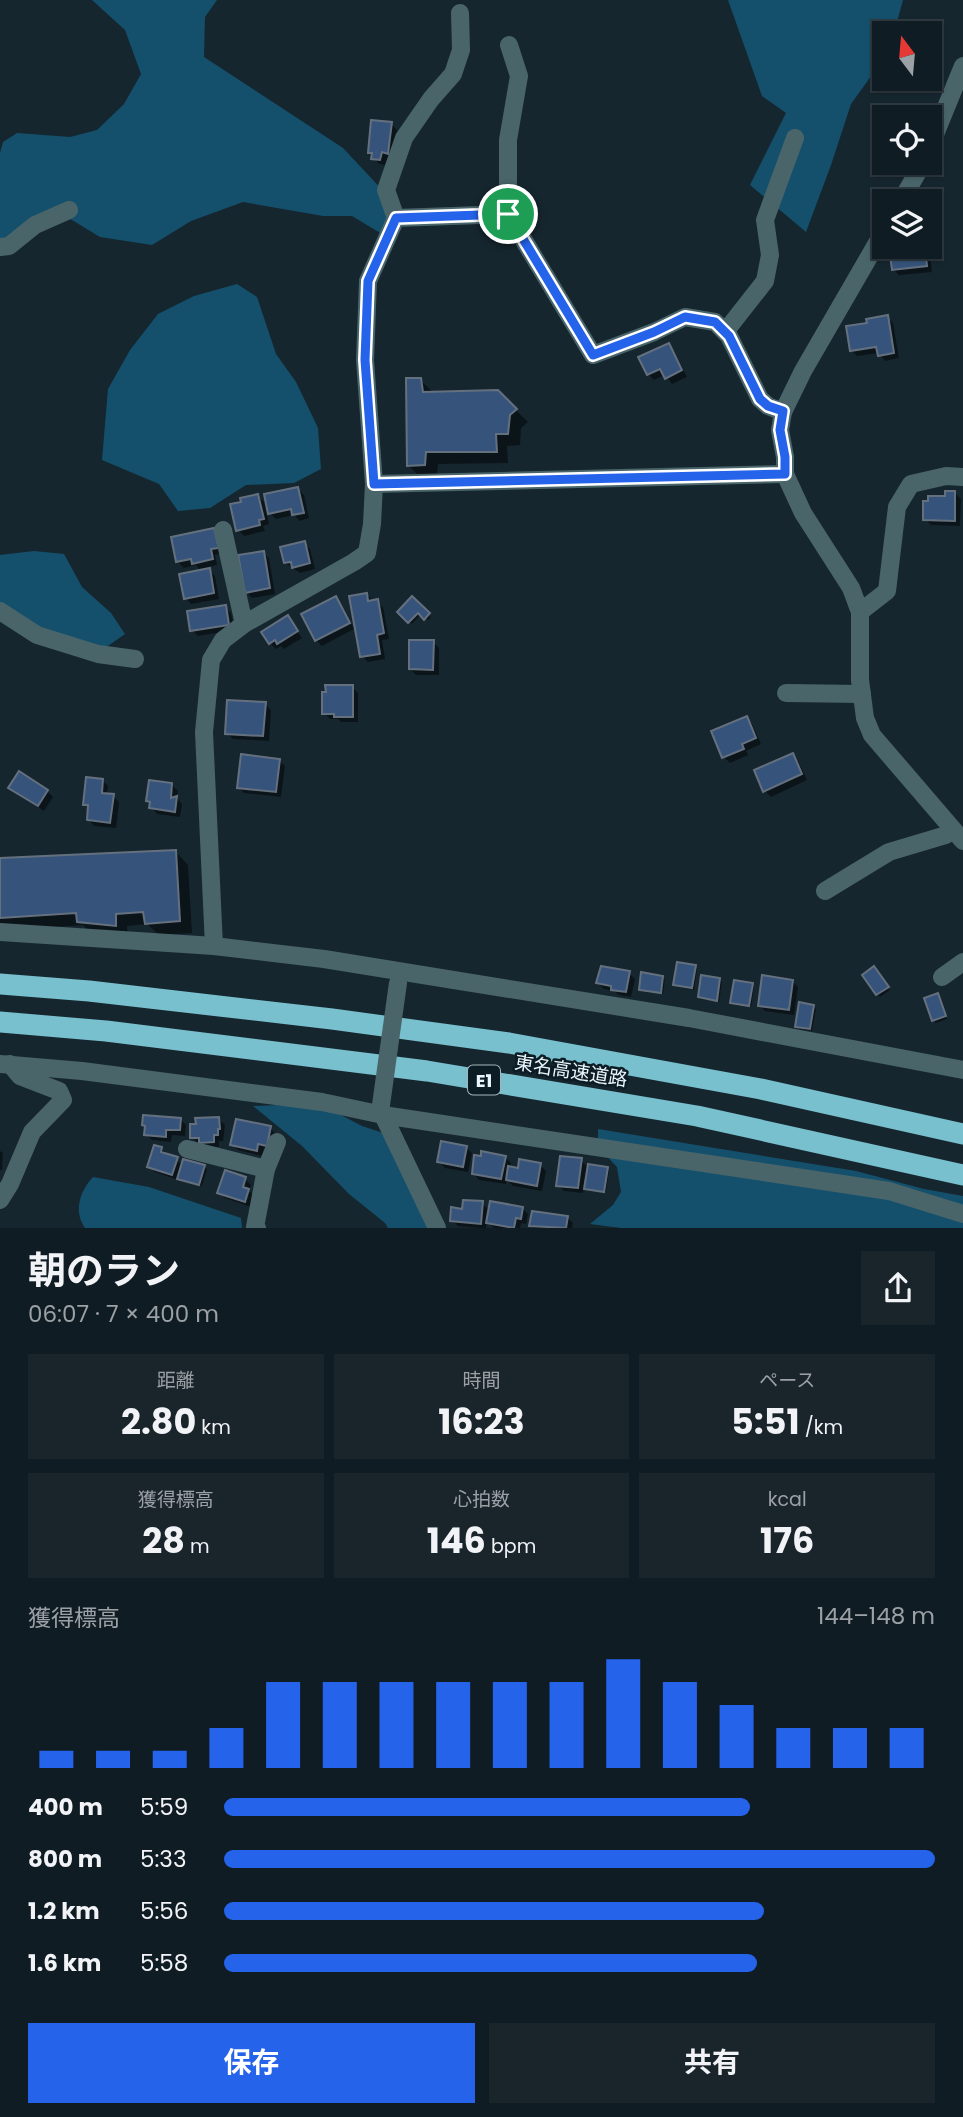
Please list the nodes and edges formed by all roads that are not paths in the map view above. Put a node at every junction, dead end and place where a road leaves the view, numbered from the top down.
1 (460, 13) dead end
2 (509, 45) dead end
3 (963, 66) edge
4 (942, 117) edge
5 (794, 138) dead end
6 (69, 210) dead end
7 (508, 214) junction
8 (396, 218) junction
9 (0, 247) edge
10 (872, 252) edge
11 (725, 332) junction
12 (783, 411) junction
13 (785, 474) junction
14 (963, 477) edge
15 (374, 484) junction
16 (223, 530) dead end
17 (0, 611) edge
18 (860, 612) junction
19 (244, 624) junction
20 (135, 659) dead end
21 (786, 693) dead end
22 (862, 694) junction
23 (958, 835) edge
24 (825, 891) dead end
25 (0, 932) edge
26 (214, 946) junction
27 (963, 962) edge
28 (942, 977) dead end
29 (399, 978) junction
30 (0, 984) edge
31 (0, 1022) edge
32 (5, 1064) edge
33 (963, 1070) edge
34 (382, 1110) junction
35 (963, 1134) edge
36 (277, 1142) dead end
37 (187, 1149) dead end
38 (266, 1169) junction
39 (963, 1175) edge
40 (0, 1200) edge
41 (963, 1214) edge
42 (257, 1228) edge
43 (438, 1228) edge

1 - 8 street
2 - 7 street
3 - 4 street
5 - 11 street
6 - 9 street
7 - 8 street
7 - 11 street
8 - 15 street
10 - 12 street
11 - 12 street
12 - 13 street
13 - 15 street
13 - 18 street
14 - 18 street
15 - 19 street
16 - 19 street
17 - 20 street
18 - 22 street
19 - 26 street
21 - 22 street
22 - 23 street
23 - 24 street
25 - 26 street
26 - 29 street
27 - 28 street
29 - 33 street
29 - 34 street, bridge
30 - 35 highway, 東名高速道路 / E1
31 - 39 highway, 東名高速道路 / E1
32 - 34 street
32 - 40 street
34 - 41 street
34 - 43 street
36 - 38 street
37 - 38 street
38 - 42 street

